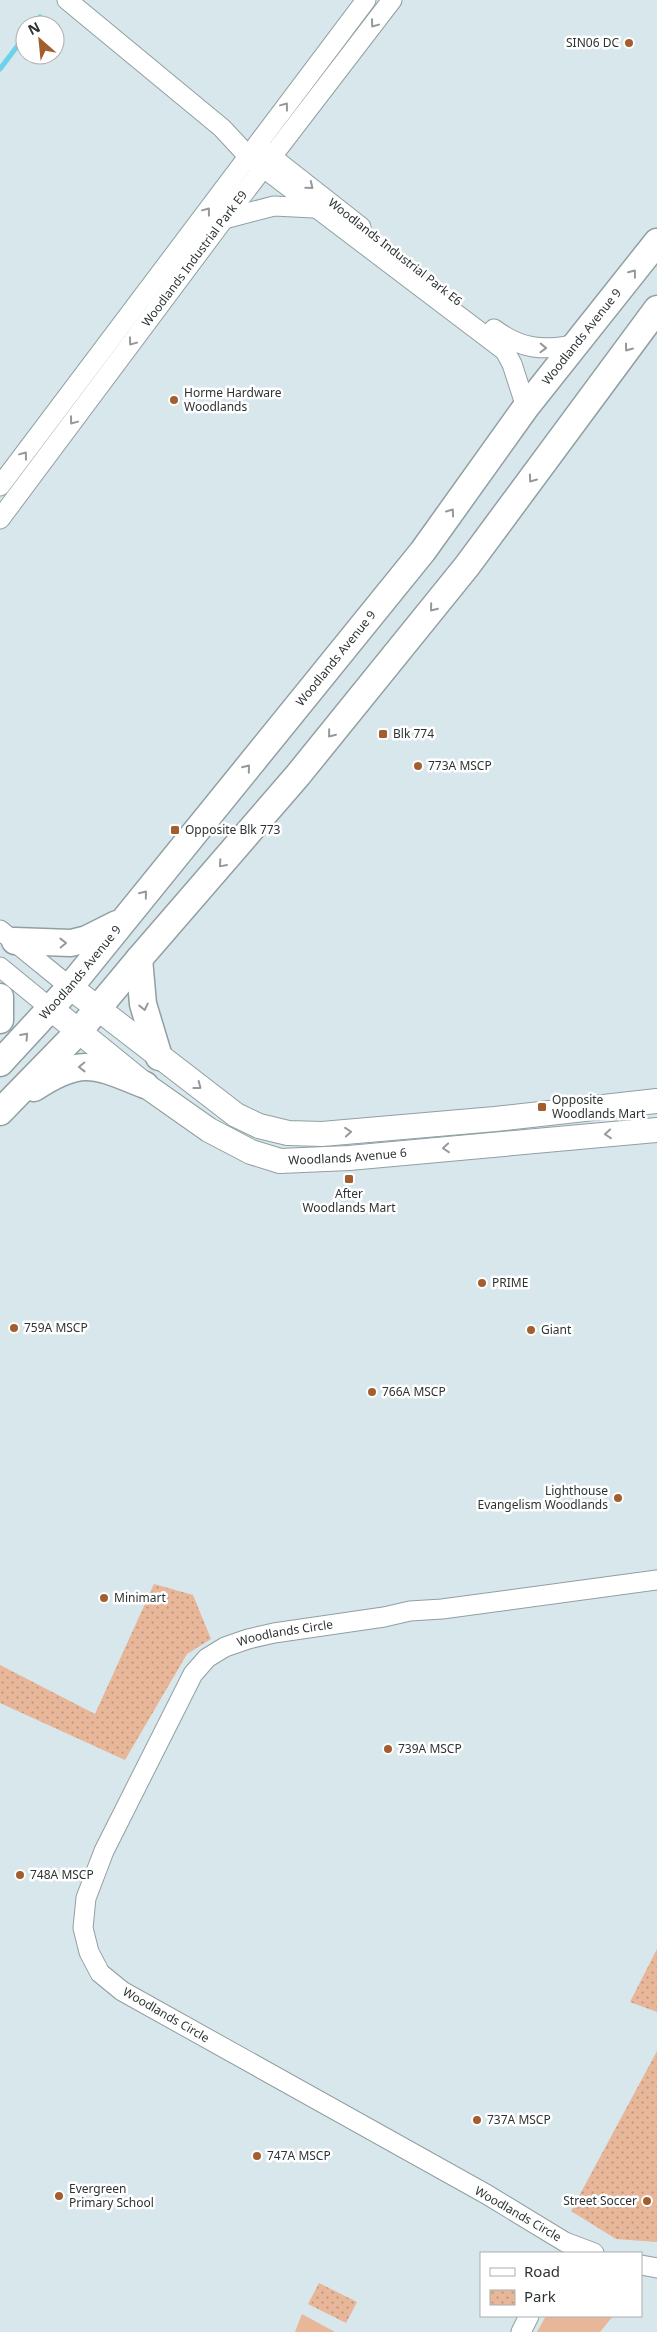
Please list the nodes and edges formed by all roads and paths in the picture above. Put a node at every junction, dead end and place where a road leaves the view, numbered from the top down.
1 (366, 0) edge
2 (392, 0) edge
3 (72, 3) edge
4 (252, 151) junction
5 (267, 162) junction
6 (314, 208) junction
7 (224, 218) junction
8 (657, 242) edge
9 (657, 308) edge
10 (578, 344) junction
11 (526, 408) junction
12 (0, 486) edge
13 (0, 519) edge
14 (121, 922) junction
15 (7, 936) edge
16 (138, 959) junction
17 (0, 967) edge
18 (70, 987) junction
19 (0, 997) edge
20 (50, 1008) junction
21 (97, 1009) junction
22 (0, 1020) edge
23 (79, 1031) junction
24 (159, 1057) junction
25 (0, 1063) edge
26 (145, 1085) junction
27 (657, 1101) edge
28 (3, 1109) edge
29 (657, 1130) edge
30 (657, 1580) edge
31 (657, 1592) edge
32 (384, 1617) junction
33 (562, 2248) edge
34 (588, 2252) edge
35 (642, 2265) edge
36 (657, 2268) edge
37 (529, 2317) edge
38 (522, 2332) edge

4 -> 1 street, Woodlands Industrial Park E9
2 -> 5 street, Woodlands Industrial Park E9
3 - 4 street, Woodlands Industrial Park E6
4 - 5 street, Woodlands Industrial Park E6
12 -> 4 street, Woodlands Industrial Park E9
5 - 6 street, Woodlands Industrial Park E6
5 - 7 street, Woodlands Industrial Park E9
5 -> 10 street, Woodlands Industrial Park E6
6 - 7 street
6 - 11 street, Woodlands Industrial Park E6
7 -> 13 street, Woodlands Industrial Park E9
10 -> 8 main road, Woodlands Avenue 9
9 -> 16 main road
10 - 11 main road, Woodlands Avenue 9
14 -> 11 main road, Woodlands Avenue 9
15 -> 14 main road
14 - 18 main road, Woodlands Avenue 9
15 - 18 street
16 - 21 main road
16 -> 24 main road
17 - 20 street
18 - 20 main road, Woodlands Avenue 9
18 - 21 street, Woodlands Avenue 6
19 - 22 main road
20 - 23 street, Woodlands Avenue 6
25 -> 20 main road, Woodlands Avenue 9
21 - 23 main road
21 - 24 street, Woodlands Avenue 6
23 - 26 street, Woodlands Avenue 6
23 - 28 main road
24 -> 27 street, Woodlands Avenue 6
26 -> 28 main road
29 -> 26 street, Woodlands Avenue 6
30 - 32 street, Woodlands Circle
31 - 32 street, Woodlands Circle
32 - 33 street, Woodlands Circle
33 - 34 street, Woodlands Circle
35 - 36 street
37 - 38 street

